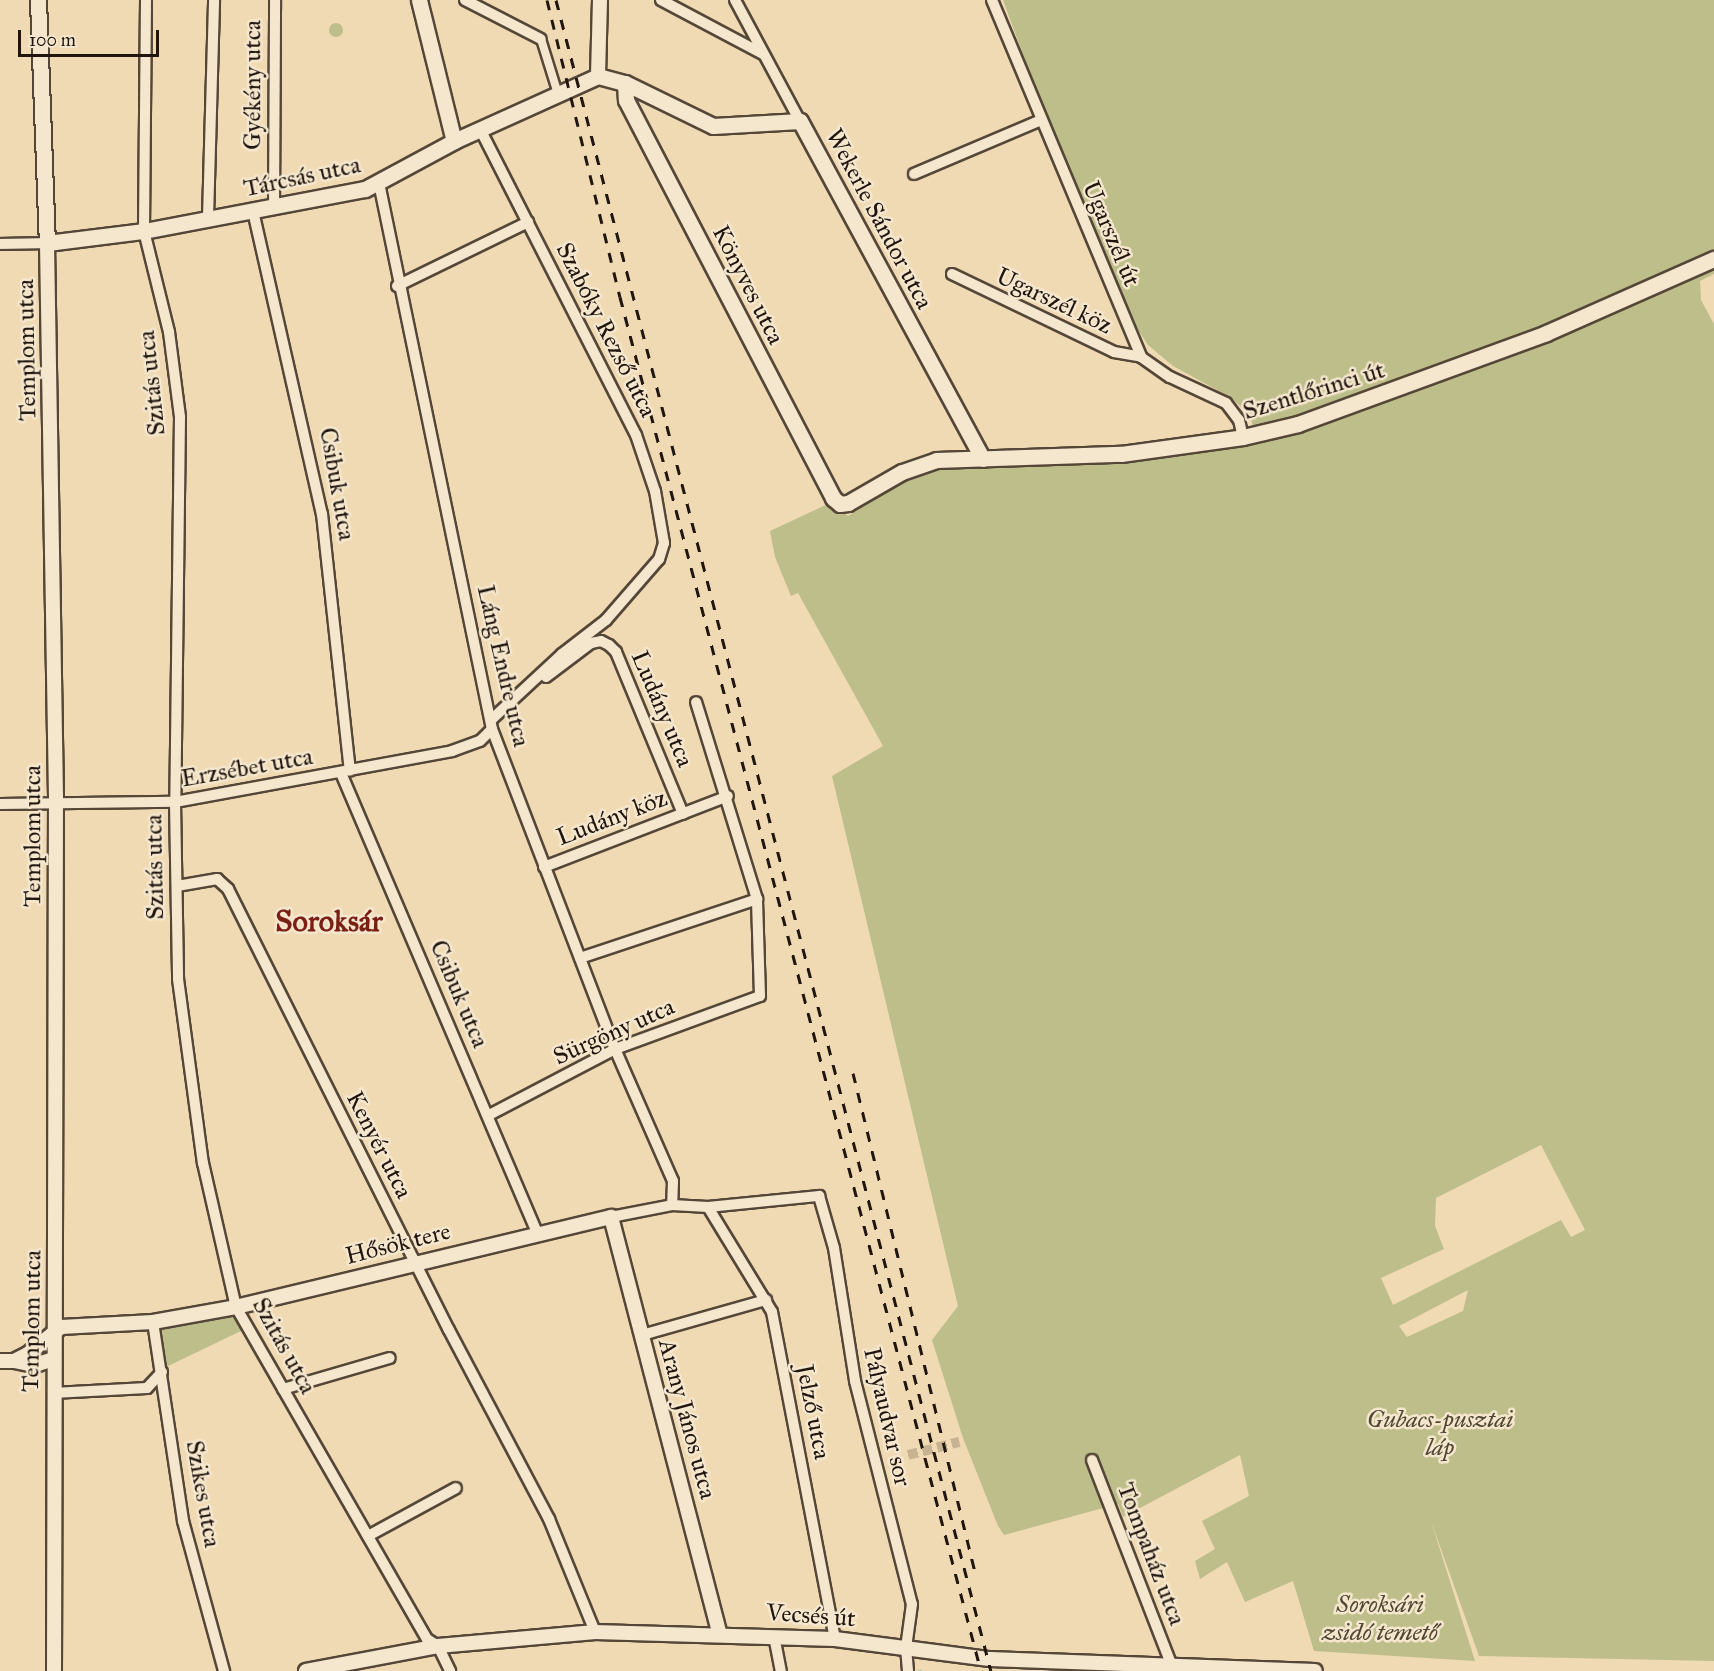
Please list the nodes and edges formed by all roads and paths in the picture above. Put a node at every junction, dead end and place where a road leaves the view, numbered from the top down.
1 (38, 0) edge
2 (146, 0) edge
3 (214, 0) edge
4 (274, 0) edge
5 (419, 0) edge
6 (465, 0) edge
7 (600, 0) edge
8 (661, 0) edge
9 (735, 0) edge
10 (992, 0) edge
11 (541, 39) joint
12 (763, 54) junction
13 (598, 76) junction
14 (625, 83) junction
15 (558, 94) junction
16 (1041, 120) junction
17 (800, 121) junction
18 (480, 129) junction
19 (454, 141) junction
20 (914, 174) dead end
21 (379, 183) junction
22 (274, 207) junction
23 (253, 211) junction
24 (208, 218) junction
25 (528, 222) junction
26 (144, 231) junction
27 (47, 243) junction
28 (0, 244) edge
29 (1714, 259) edge
30 (952, 274) dead end
31 (397, 286) junction
32 (1141, 357) junction
33 (1243, 437) junction
34 (983, 459) junction
35 (840, 504) joint
36 (658, 559) joint
37 (528, 684) junction
38 (696, 702) dead end
39 (492, 724) junction
40 (346, 772) junction
41 (728, 796) junction
42 (175, 802) junction
43 (56, 803) junction
44 (0, 804) edge
45 (683, 814) junction
46 (544, 867) junction
47 (177, 886) junction
48 (757, 899) junction
49 (580, 958) junction
50 (615, 1050) junction
51 (489, 1115) junction
52 (819, 1196) joint
53 (672, 1205) junction
54 (708, 1207) junction
55 (611, 1217) junction
56 (537, 1232) junction
57 (415, 1263) junction
58 (766, 1300) junction
59 (236, 1307) junction
60 (153, 1322) junction
61 (55, 1329) junction
62 (642, 1335) junction
63 (390, 1358) dead end
64 (53, 1359) junction
65 (7, 1361) edge
66 (162, 1372) junction
67 (283, 1389) junction
68 (53, 1393) junction
69 (1092, 1460) dead end
70 (456, 1488) dead end
71 (368, 1536) junction
72 (595, 1632) junction
73 (719, 1633) junction
74 (774, 1636) junction
75 (835, 1639) junction
76 (438, 1646) junction
77 (906, 1648) junction
78 (1171, 1664) junction
79 (1059, 1666) edge
80 (1151, 1667) edge
81 (54, 1671) edge
82 (224, 1671) edge
83 (306, 1671) edge
84 (450, 1671) edge
85 (781, 1671) edge
86 (908, 1671) edge
87 (1315, 1671) edge

1 - 27 main road, Templom utca
2 - 26 street, Szitás utca
3 - 24 street
4 - 22 street, Gyékény utca
5 - 19 main road
6 - 11 street
7 - 13 street
8 - 12 street
9 - 12 street, Wekerle Sándor utca
10 - 16 street, Ugarszél út
11 - 15 street
12 - 17 street, Wekerle Sándor utca
13 - 14 main road
13 - 15 main road, Tárcsás utca
14 - 17 main road
14 - 35 main road, Könyves utca
15 - 18 main road, Tárcsás utca
16 - 20 street
16 - 32 street, Ugarszél út
17 - 34 main road, Wekerle Sándor utca
18 - 19 main road, Tárcsás utca
18 - 25 street, Szabóky Rezső utca
19 - 21 main road, Tárcsás utca
21 - 22 main road, Tárcsás utca
21 - 31 street, Láng Endre utca
22 - 23 main road, Tárcsás utca
23 - 24 main road, Tárcsás utca
23 - 40 street, Csibuk utca
24 - 26 main road, Tárcsás utca
25 - 31 street
25 - 36 street, Szabóky Rezső utca
26 - 27 main road, Tárcsás utca
26 - 42 street, Szitás utca
27 - 28 street, Tárcsás utca
27 - 43 street, Templom utca
29 - 33 main road, Szentlőrinci út
30 - 32 street, Ugarszél köz
31 - 39 street, Láng Endre utca
32 - 33 street
33 - 34 main road, Szentlőrinci út
34 - 35 main road, Szentlőrinci út
36 - 37 street, Erzsébet utca
37 - 39 street, Erzsébet utca
37 - 45 street, Ludány utca
38 - 41 street
39 - 40 street, Erzsébet utca
39 - 46 street, Láng Endre utca
40 - 42 street, Erzsébet utca
40 - 51 street, Csibuk utca
41 - 45 street, Ludány köz
41 - 48 street
42 - 43 street, Erzsébet utca
42 - 47 street, Szitás utca
43 - 44 street, Erzsébet utca
43 - 61 street, Templom utca
45 - 46 street, Ludány köz
46 - 49 street, Láng Endre utca
47 - 57 street, Kenyér utca
47 - 59 street, Szitás utca
48 - 49 street
48 - 50 street, Sürgöny utca
49 - 50 street, Láng Endre utca
50 - 51 street, Sürgöny utca
50 - 53 street, Láng Endre utca
51 - 56 street, Csibuk utca
52 - 54 street, Hősök tere
52 - 77 street, Pályaudvar sor
53 - 54 street, Hősök tere
53 - 55 street, Hősök tere
54 - 58 street, Jelző utca
55 - 56 street, Hősök tere
55 - 62 street, Arany János utca
56 - 57 street, Hősök tere
57 - 59 street, Hősök tere
57 - 72 street, Kenyér utca
58 - 62 street
58 - 75 street, Jelző utca
59 - 60 street, Hősök tere
59 - 67 street, Szitás utca
60 - 61 street, Hősök tere
60 - 66 street, Szikes utca
61 - 64 street, Templom utca
61 - 65 street
62 - 73 street, Arany János utca
63 - 67 street
64 - 65 street
64 - 68 street, Templom utca
66 - 68 street
66 - 82 street, Szikes utca
67 - 71 street, Szitás utca
68 - 81 street, Templom utca
69 - 78 street, Tompaház utca
70 - 71 street
71 - 76 street, Szitás utca
72 - 73 street, Vecsés út
72 - 76 street, Vecsés út
73 - 74 street, Vecsés út
74 - 75 street, Vecsés út
74 - 85 street
75 - 77 street, Vecsés út
76 - 83 street, Vecsés út
76 - 84 street, Szitás utca
77 - 79 street, Vecsés út
77 - 86 street, Pályaudvar sor
78 - 80 street, Vecsés út
78 - 87 street, Vecsés út
79 - 80 street, Vecsés út

